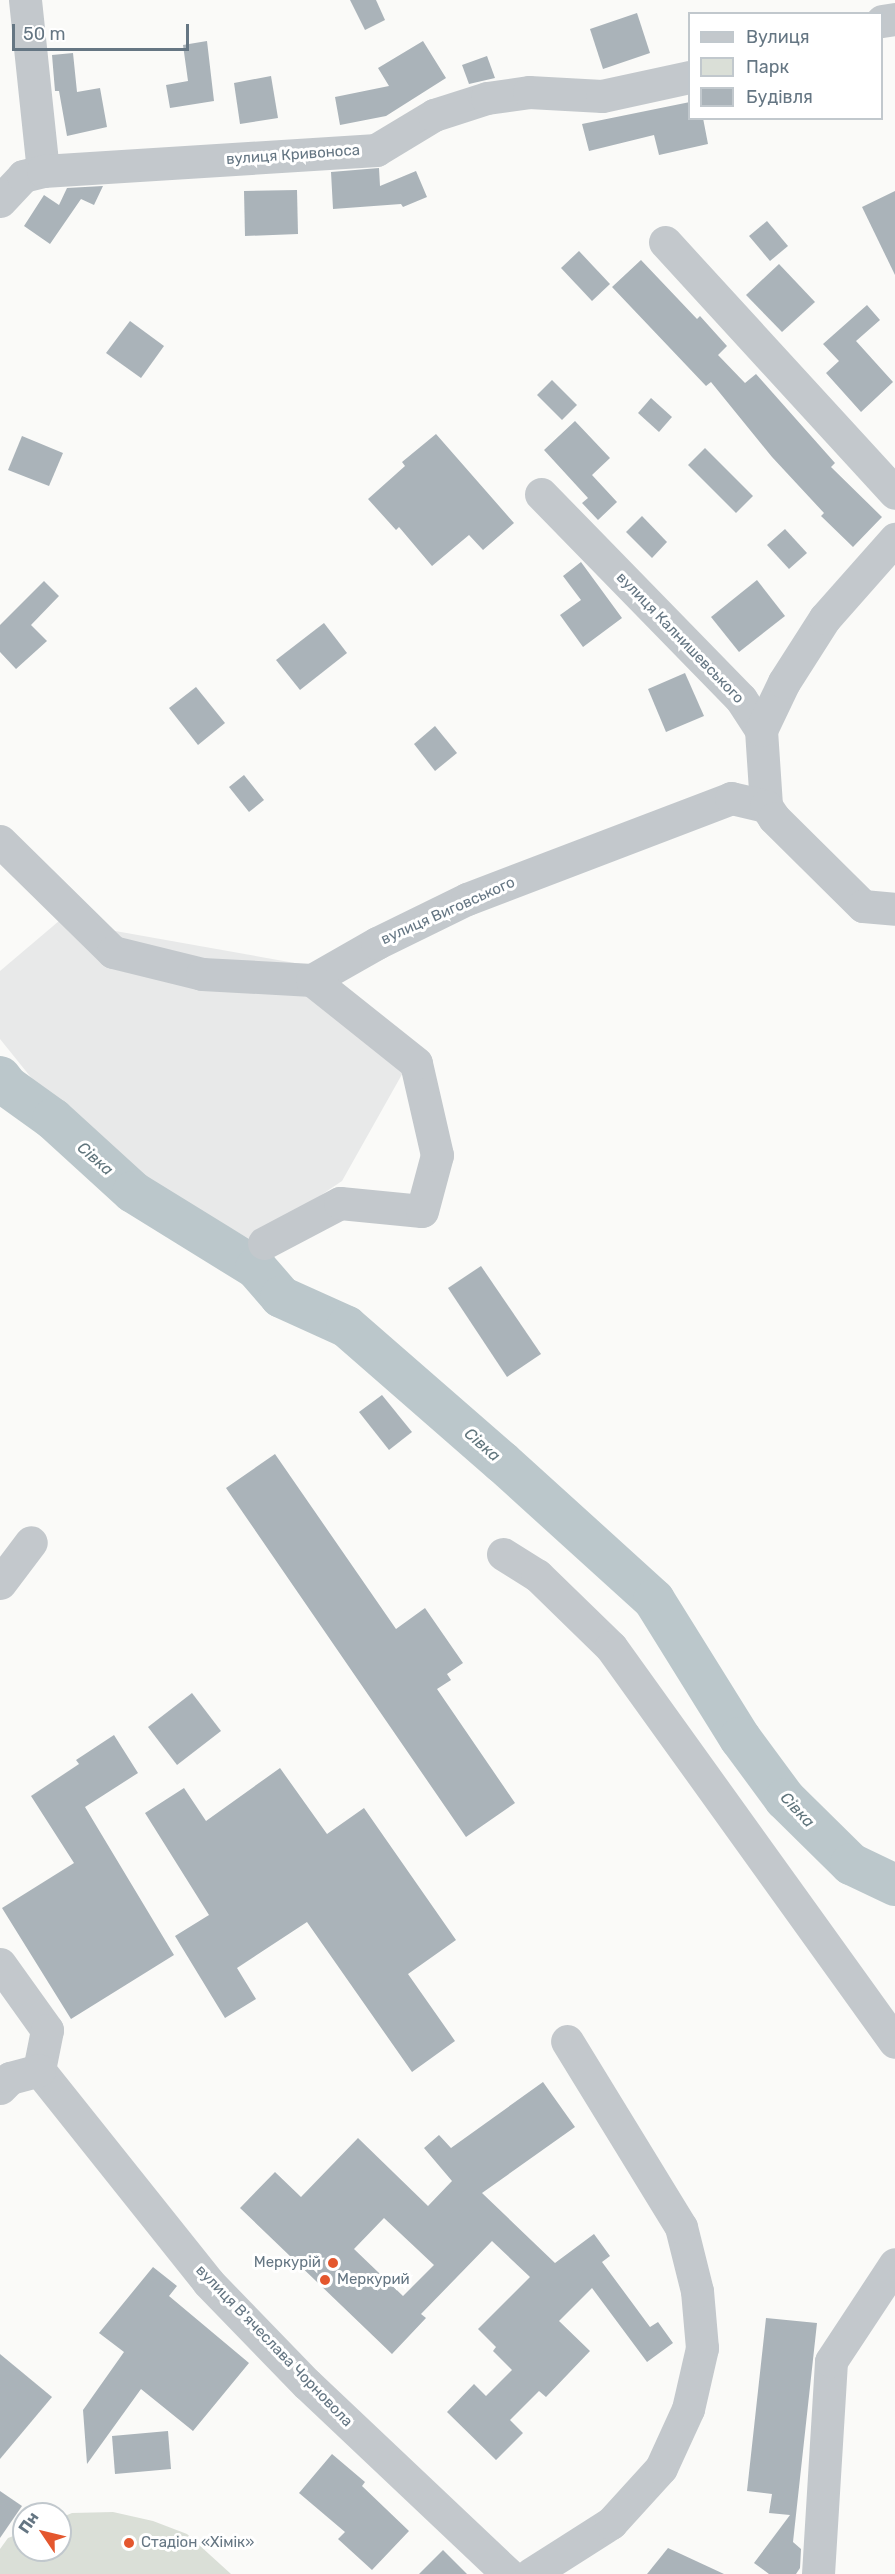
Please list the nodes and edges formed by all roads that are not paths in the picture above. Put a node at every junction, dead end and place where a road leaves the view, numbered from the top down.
1 (25, 0) edge
2 (688, 77) edge
3 (43, 171) junction
4 (0, 201) edge
5 (665, 242) dead end
6 (541, 494) dead end
7 (895, 494) edge
8 (895, 539) edge
9 (761, 730) junction
10 (766, 806) junction
11 (0, 841) edge
12 (895, 909) edge
13 (312, 980) junction
14 (264, 1243) dead end
15 (31, 1542) dead end
16 (503, 1554) dead end
17 (0, 1583) edge
18 (0, 1964) edge
19 (567, 2041) dead end
20 (895, 2042) edge
21 (39, 2070) junction
22 (0, 2088) edge
23 (895, 2264) edge
24 (508, 2574) edge
25 (531, 2574) edge
26 (818, 2574) edge

1 - 3 street
2 - 3 street, вулиця Кривоноса
3 - 4 street, вулиця Кривоноса
5 - 7 street
6 - 9 street, вулиця Калнишевського
8 - 9 street
9 - 10 street, вулиця Калнишевського
10 - 12 street
10 - 13 street, вулиця Виговського
11 - 13 street
13 - 14 street
15 - 17 street
16 - 20 street
18 - 21 street
19 - 25 street
21 - 22 street
21 - 24 street, вулиця В'ячеслава Чорновола
23 - 26 street

